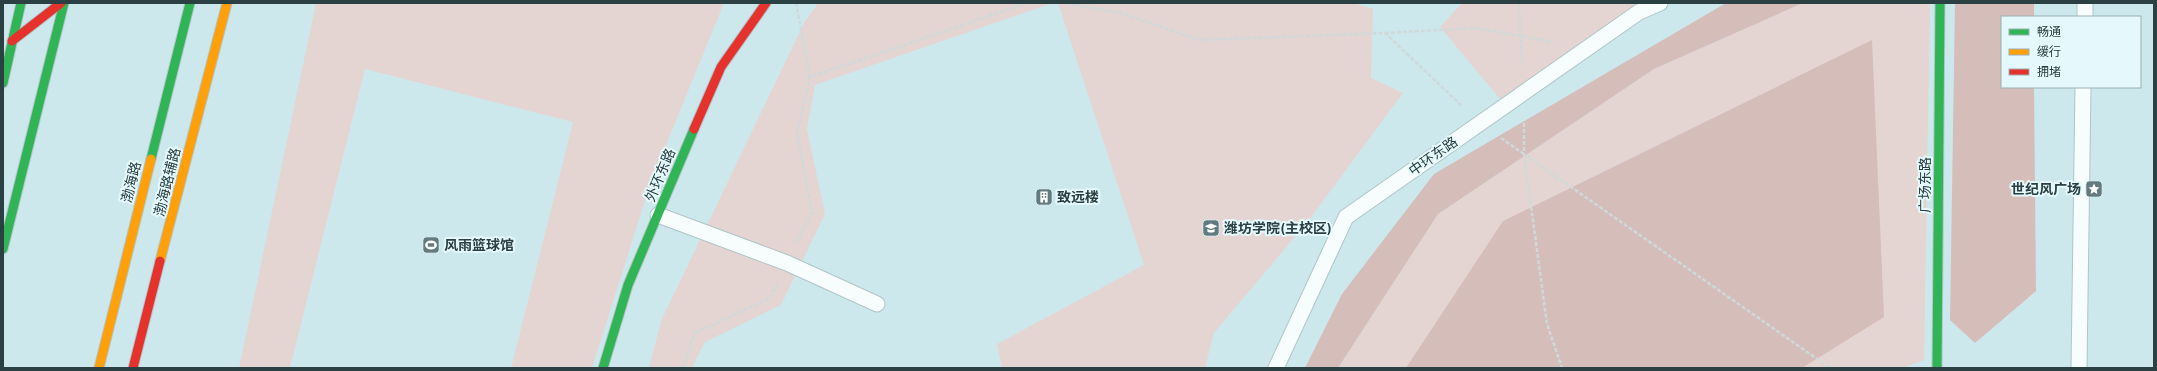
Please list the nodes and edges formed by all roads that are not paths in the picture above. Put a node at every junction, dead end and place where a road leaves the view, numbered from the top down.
1 (21, 3) edge
2 (62, 3) edge
3 (190, 3) edge
4 (227, 3) edge
5 (766, 3) edge
6 (1660, 3) edge
7 (1940, 3) edge
8 (2085, 3) edge
9 (2085, 16) edge
10 (12, 41) junction
11 (3, 83) edge
12 (2083, 88) edge
13 (658, 215) junction
14 (3, 249) edge
15 (877, 304) dead end
16 (99, 368) edge
17 (133, 368) edge
18 (603, 368) edge
19 (1276, 368) edge
20 (1937, 368) edge
21 (2079, 368) edge

1 - 10 main road
2 - 10 main road
2 - 14 main road
3 - 16 main road, 渤海路
4 - 17 main road, 渤海路辅路
5 - 13 main road, 外环东路
6 - 19 lane, 中环东路
7 - 20 main road, 广场东路
8 - 9 lane
10 - 11 main road
12 - 21 lane
13 - 15 lane
13 - 18 main road, 外环东路

